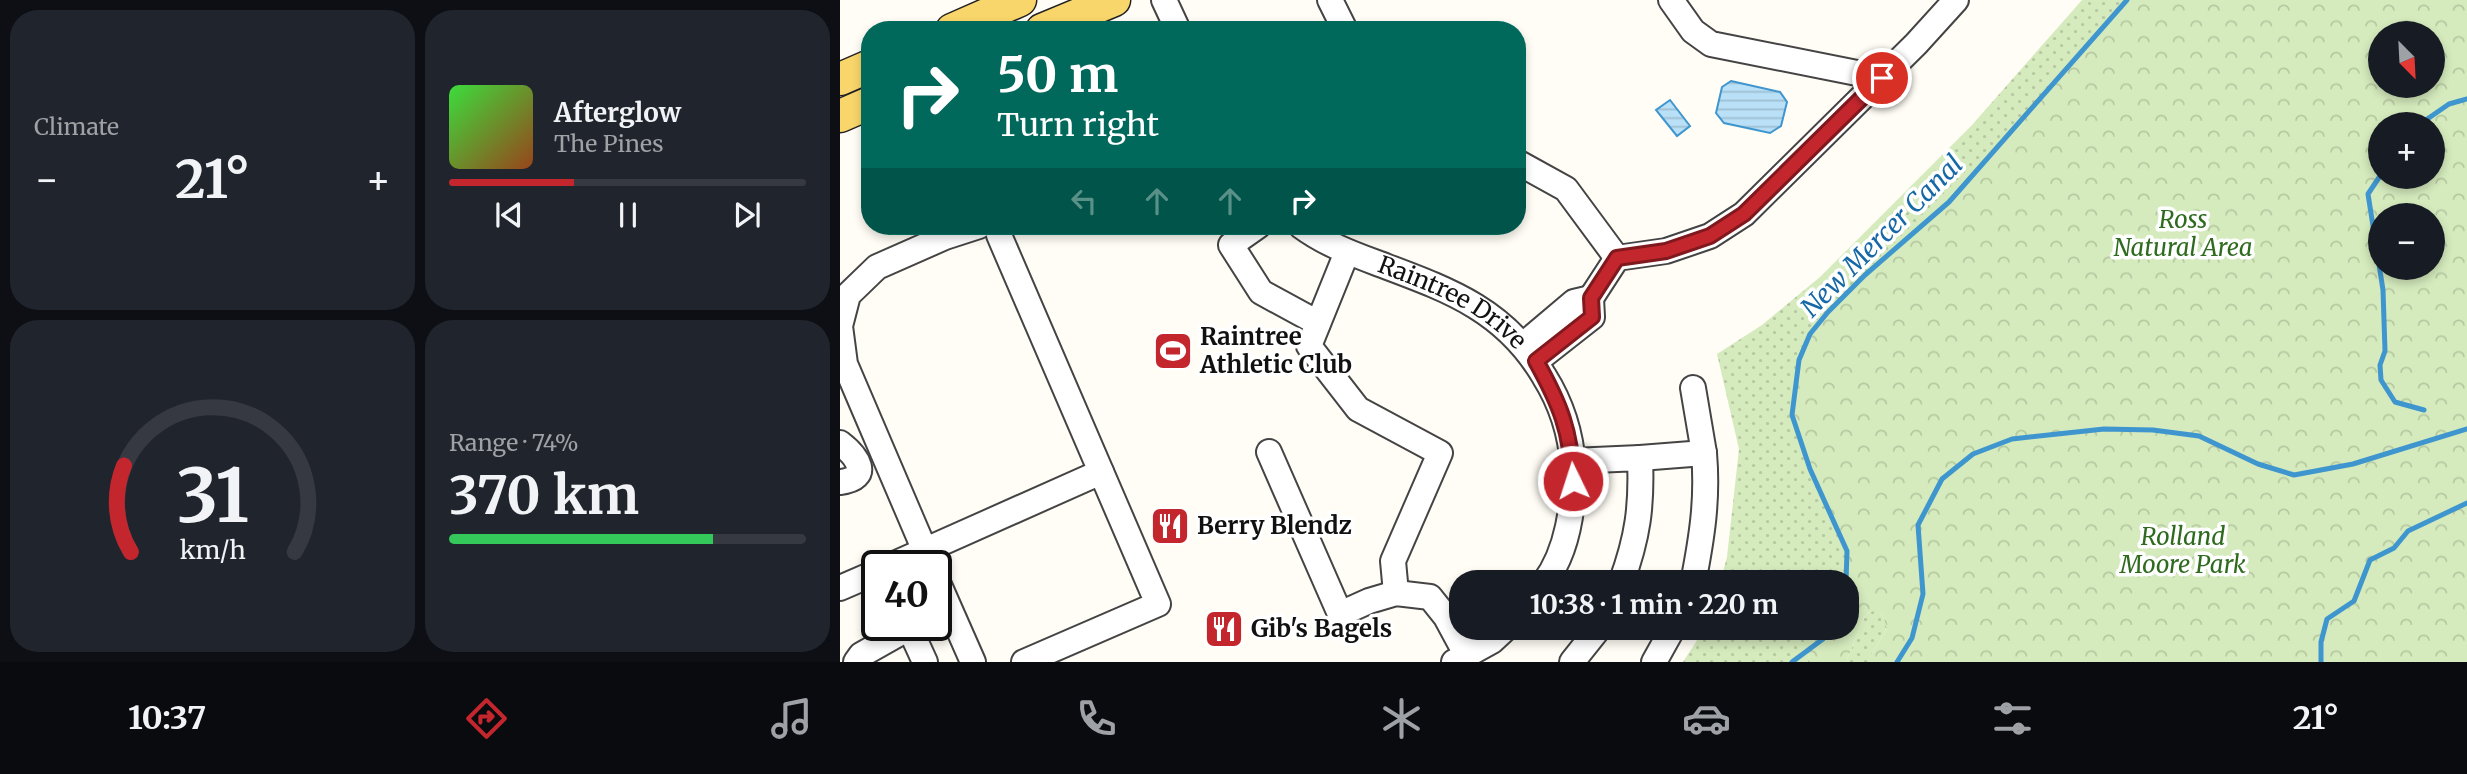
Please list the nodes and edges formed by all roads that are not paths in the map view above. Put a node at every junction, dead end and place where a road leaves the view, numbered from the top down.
1 (1022, 0) edge
2 (1114, 0) edge
3 (1164, 0) edge
4 (1330, 0) edge
5 (1671, 0) edge
6 (1956, 0) edge
7 (973, 21) edge
8 (1002, 21) edge
9 (1064, 21) edge
10 (1174, 21) edge
11 (1340, 21) edge
12 (861, 70) edge
13 (1882, 78) junction
14 (840, 79) edge
15 (861, 107) edge
16 (840, 116) edge
17 (1526, 167) edge
18 (941, 235) edge
19 (999, 235) edge
20 (1245, 235) edge
21 (1314, 235) edge
22 (1347, 252) junction
23 (1617, 258) junction
24 (847, 282) edge
25 (1318, 323) junction
26 (1529, 353) junction
27 (1693, 388) dead end
28 (840, 443) edge
29 (1269, 452) dead end
30 (1704, 453) junction
31 (1640, 458) junction
32 (1572, 461) junction
33 (1101, 472) junction
34 (840, 482) edge
35 (925, 550) edge
36 (944, 550) edge
37 (1551, 570) edge
38 (1625, 570) edge
39 (1696, 570) edge
40 (861, 579) edge
41 (840, 588) edge
42 (1396, 593) junction
43 (952, 627) edge
44 (1493, 640) edge
45 (1589, 640) edge
46 (1667, 640) edge
47 (886, 641) edge
48 (917, 641) edge
49 (1460, 659) edge
50 (856, 662) edge
51 (925, 662) edge
52 (973, 662) edge
53 (1024, 662) edge
54 (1572, 662) edge
55 (1654, 662) edge

1 - 7 main road
1 - 8 main road
2 - 9 main road
3 - 10 street
4 - 11 street
5 - 13 street
6 - 13 street
12 - 14 main road
13 - 23 street
15 - 16 main road
17 - 23 street
18 - 24 street
19 - 33 street
20 - 25 street
21 - 22 street, Raintree Drive
22 - 25 street
22 - 26 street, Raintree Drive
23 - 26 street
24 - 35 street
25 - 42 street
26 - 32 street, Raintree Drive
27 - 30 street
28 - 34 street
29 - 42 street
30 - 31 street
30 - 39 street
31 - 32 street
31 - 38 street
32 - 37 street, Raintree Drive
33 - 36 street
33 - 53 street
40 - 41 street
42 - 49 street
43 - 52 street
44 - 49 street
45 - 54 street
46 - 55 street
47 - 50 street
48 - 51 street

